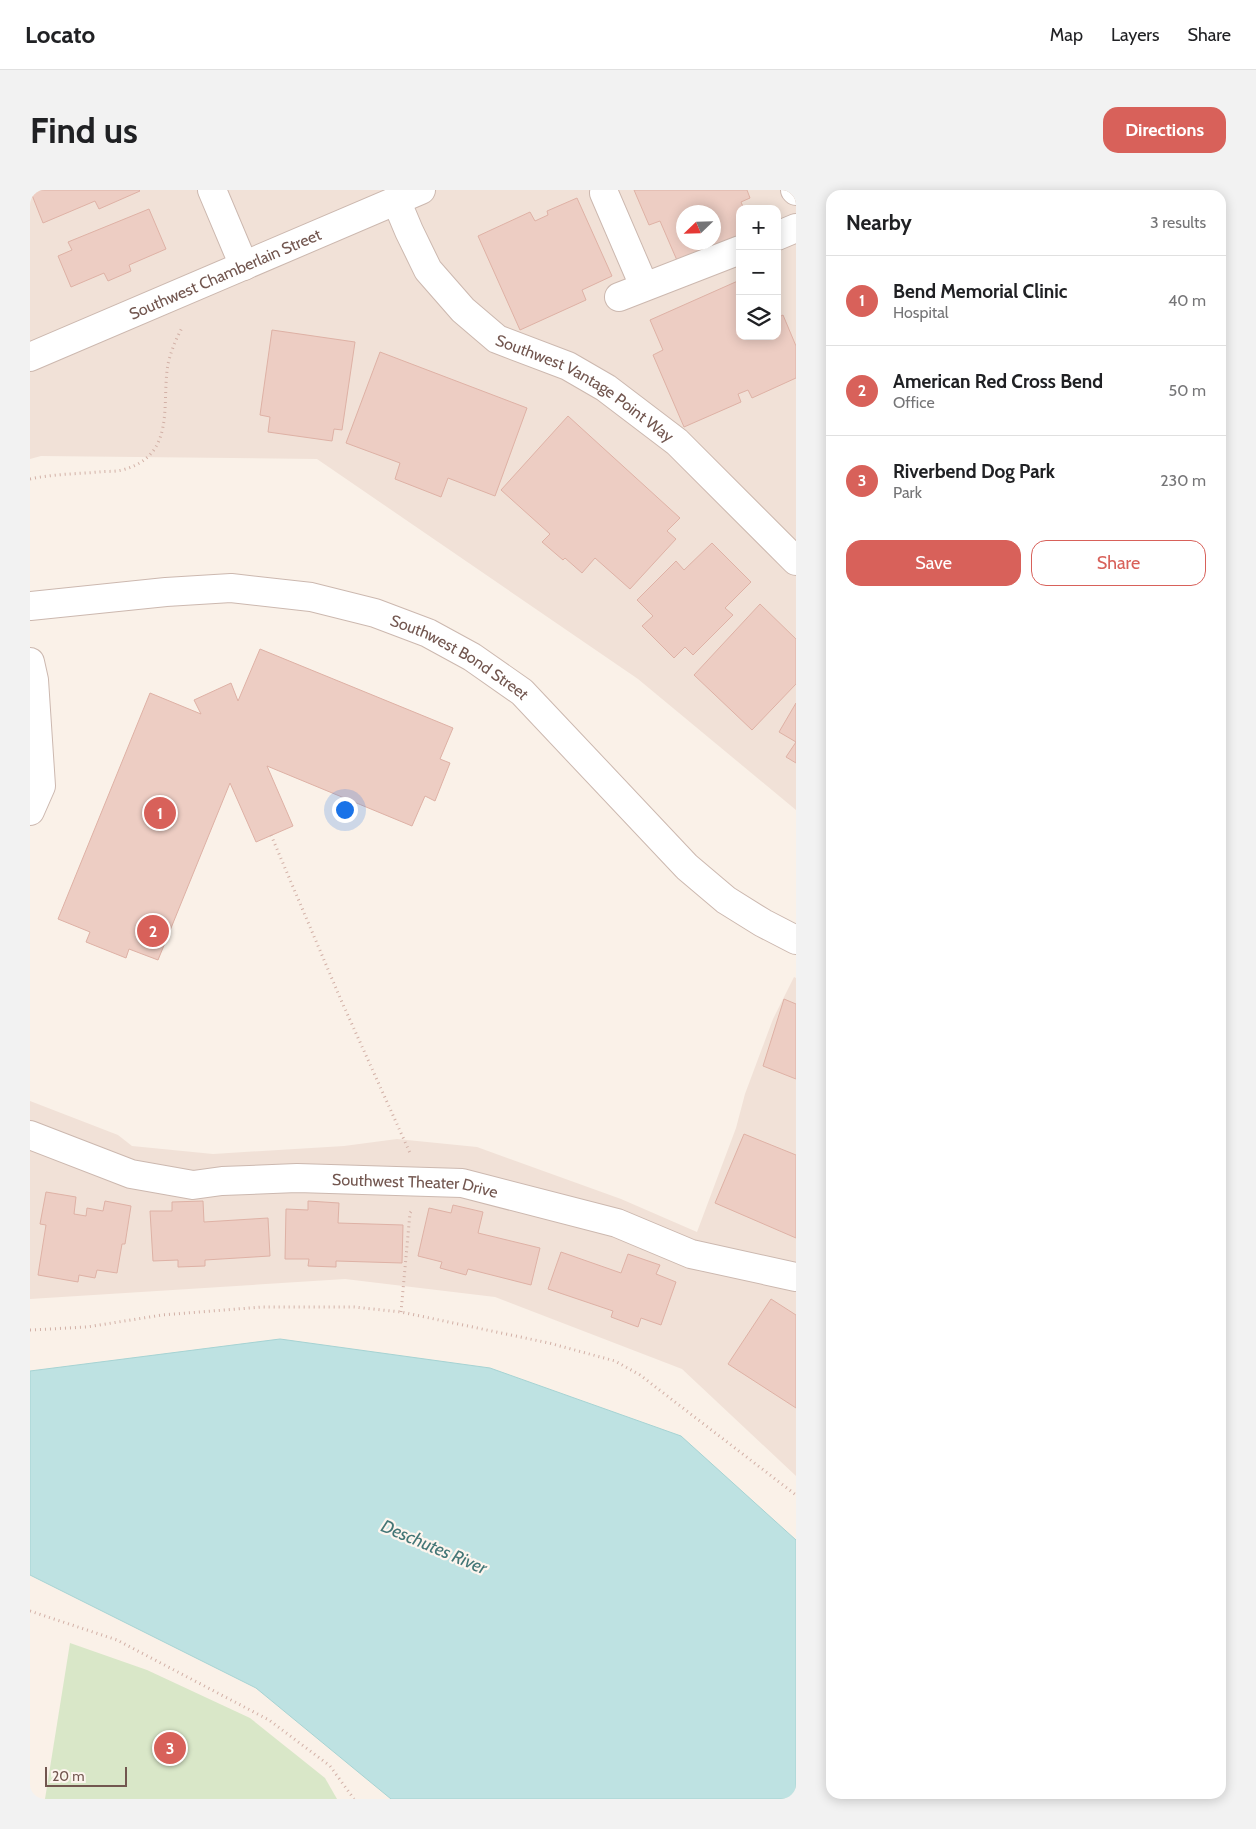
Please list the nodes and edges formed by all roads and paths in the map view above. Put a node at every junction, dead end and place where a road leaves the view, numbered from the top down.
1 (212, 190) edge
2 (604, 193) dead end
3 (408, 195) edge
4 (796, 228) edge
5 (781, 234) edge
6 (736, 252) edge
7 (244, 266) junction
8 (644, 286) junction
9 (619, 298) dead end
10 (182, 328) dead end
11 (30, 357) edge
12 (30, 479) edge
13 (796, 561) edge
14 (30, 606) edge
15 (30, 662) edge
16 (30, 811) edge
17 (271, 836) dead end
18 (796, 940) edge
19 (30, 1135) edge
20 (423, 1183) junction
21 (796, 1277) edge
22 (400, 1312) junction
23 (30, 1330) edge
24 (796, 1495) edge
25 (30, 1611) edge
26 (354, 1799) edge

1 - 7 street
2 - 8 street
3 - 7 street, Southwest Chamberlain Street
3 - 13 street, Southwest Vantage Point Way
4 - 5 street
6 - 8 street
7 - 11 street, Southwest Chamberlain Street
8 - 9 street
10 - 12 path
14 - 18 street, Southwest Bond Street
15 - 16 street
17 - 20 path
19 - 20 street, Southwest Theater Drive
20 - 21 street, Southwest Theater Drive
20 - 22 path
22 - 23 path
22 - 24 path
25 - 26 path

